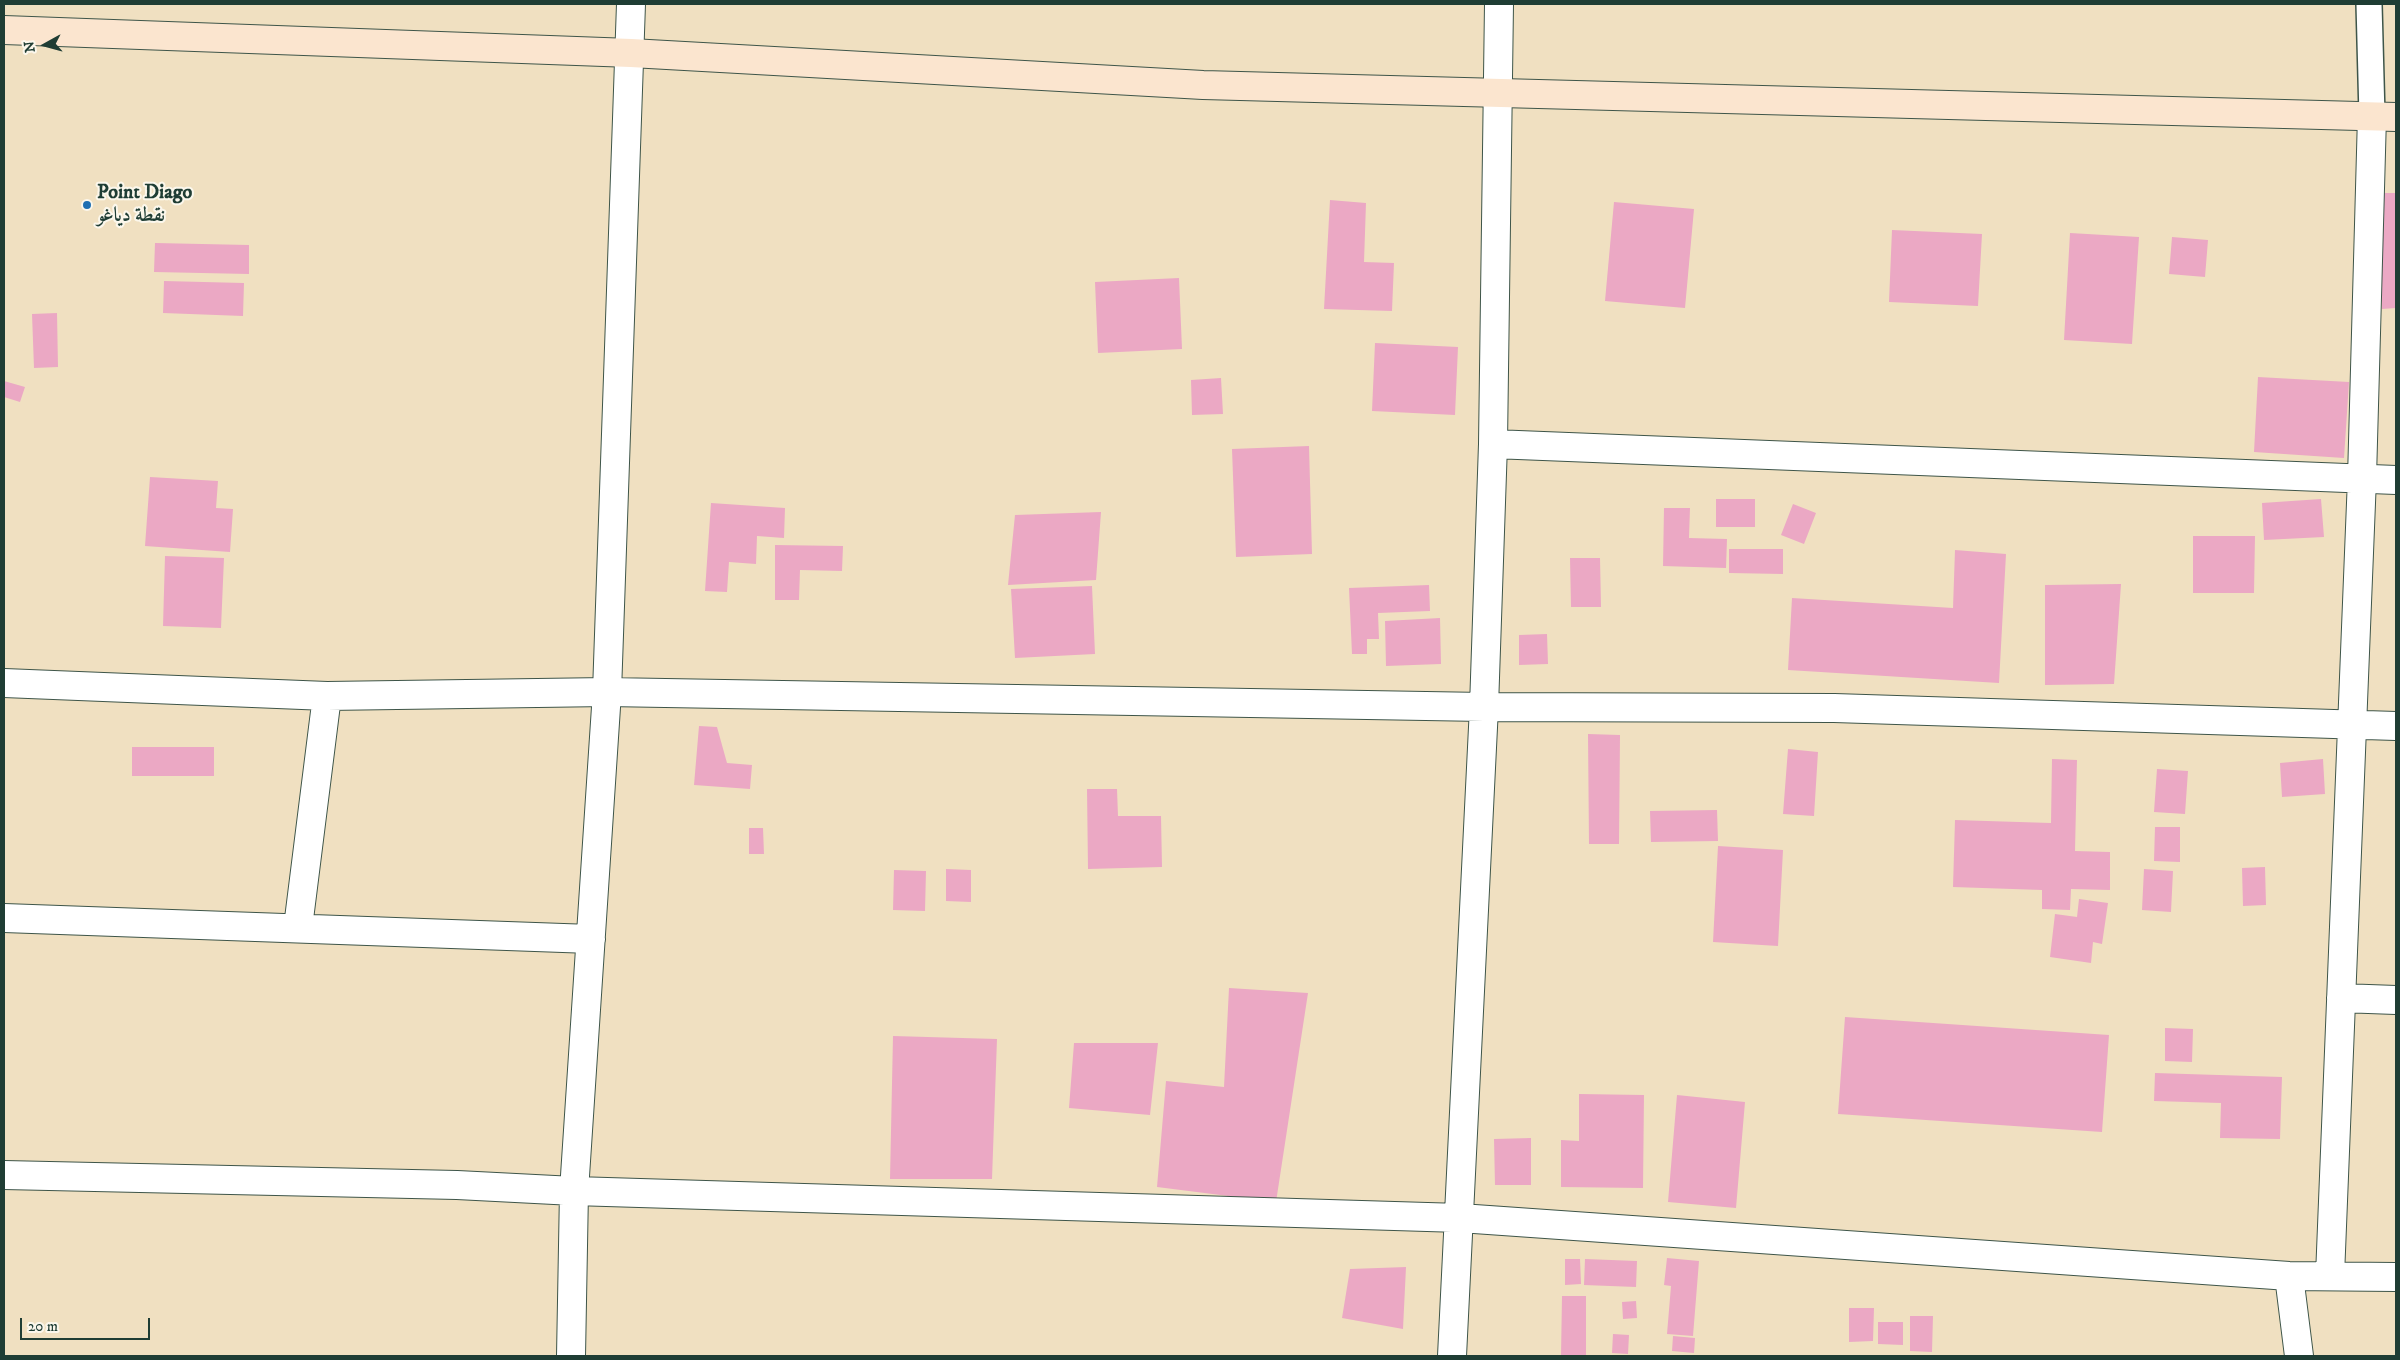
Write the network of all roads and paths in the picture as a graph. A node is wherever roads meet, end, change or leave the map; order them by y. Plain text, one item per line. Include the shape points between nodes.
1 (631, 4) edge
2 (1499, 4) edge
3 (2369, 4) edge
4 (4, 30) edge
5 (631, 53) junction
6 (1497, 92) junction
7 (2384, 116) edge
8 (1492, 444) junction
9 (2362, 478) junction
10 (2396, 480) edge
11 (4, 683) edge
12 (608, 692) junction
13 (327, 696) junction
14 (1484, 707) junction
15 (2352, 725) junction
16 (2396, 726) edge
17 (4, 918) edge
18 (298, 927) junction
19 (591, 939) junction
20 (2341, 998) junction
21 (2396, 1000) edge
22 (4, 1175) edge
23 (574, 1191) junction
24 (1460, 1218) junction
25 (2289, 1276) junction
26 (2330, 1276) junction
27 (2396, 1277) edge
28 (571, 1356) edge
29 (1452, 1356) edge
30 (2299, 1356) edge

1 - 5 street
2 - 6 street
3 - 7 lane
4 - 5 street
5 - 6 street via 1203,85
5 - 12 street
6 - 7 street
6 - 8 street
7 - 9 street
8 - 9 street
8 - 14 street
9 - 10 street
9 - 15 street
11 - 13 street
12 - 13 street
12 - 14 street
12 - 19 street
13 - 18 street
14 - 15 street via 1834,708
14 - 24 street
15 - 16 street
15 - 20 street
17 - 18 street
18 - 19 street
19 - 23 street
20 - 21 street
20 - 26 street
22 - 23 street via 457,1185
23 - 24 street
23 - 28 street
24 - 25 street
24 - 29 street
25 - 26 street
25 - 30 street
26 - 27 street

